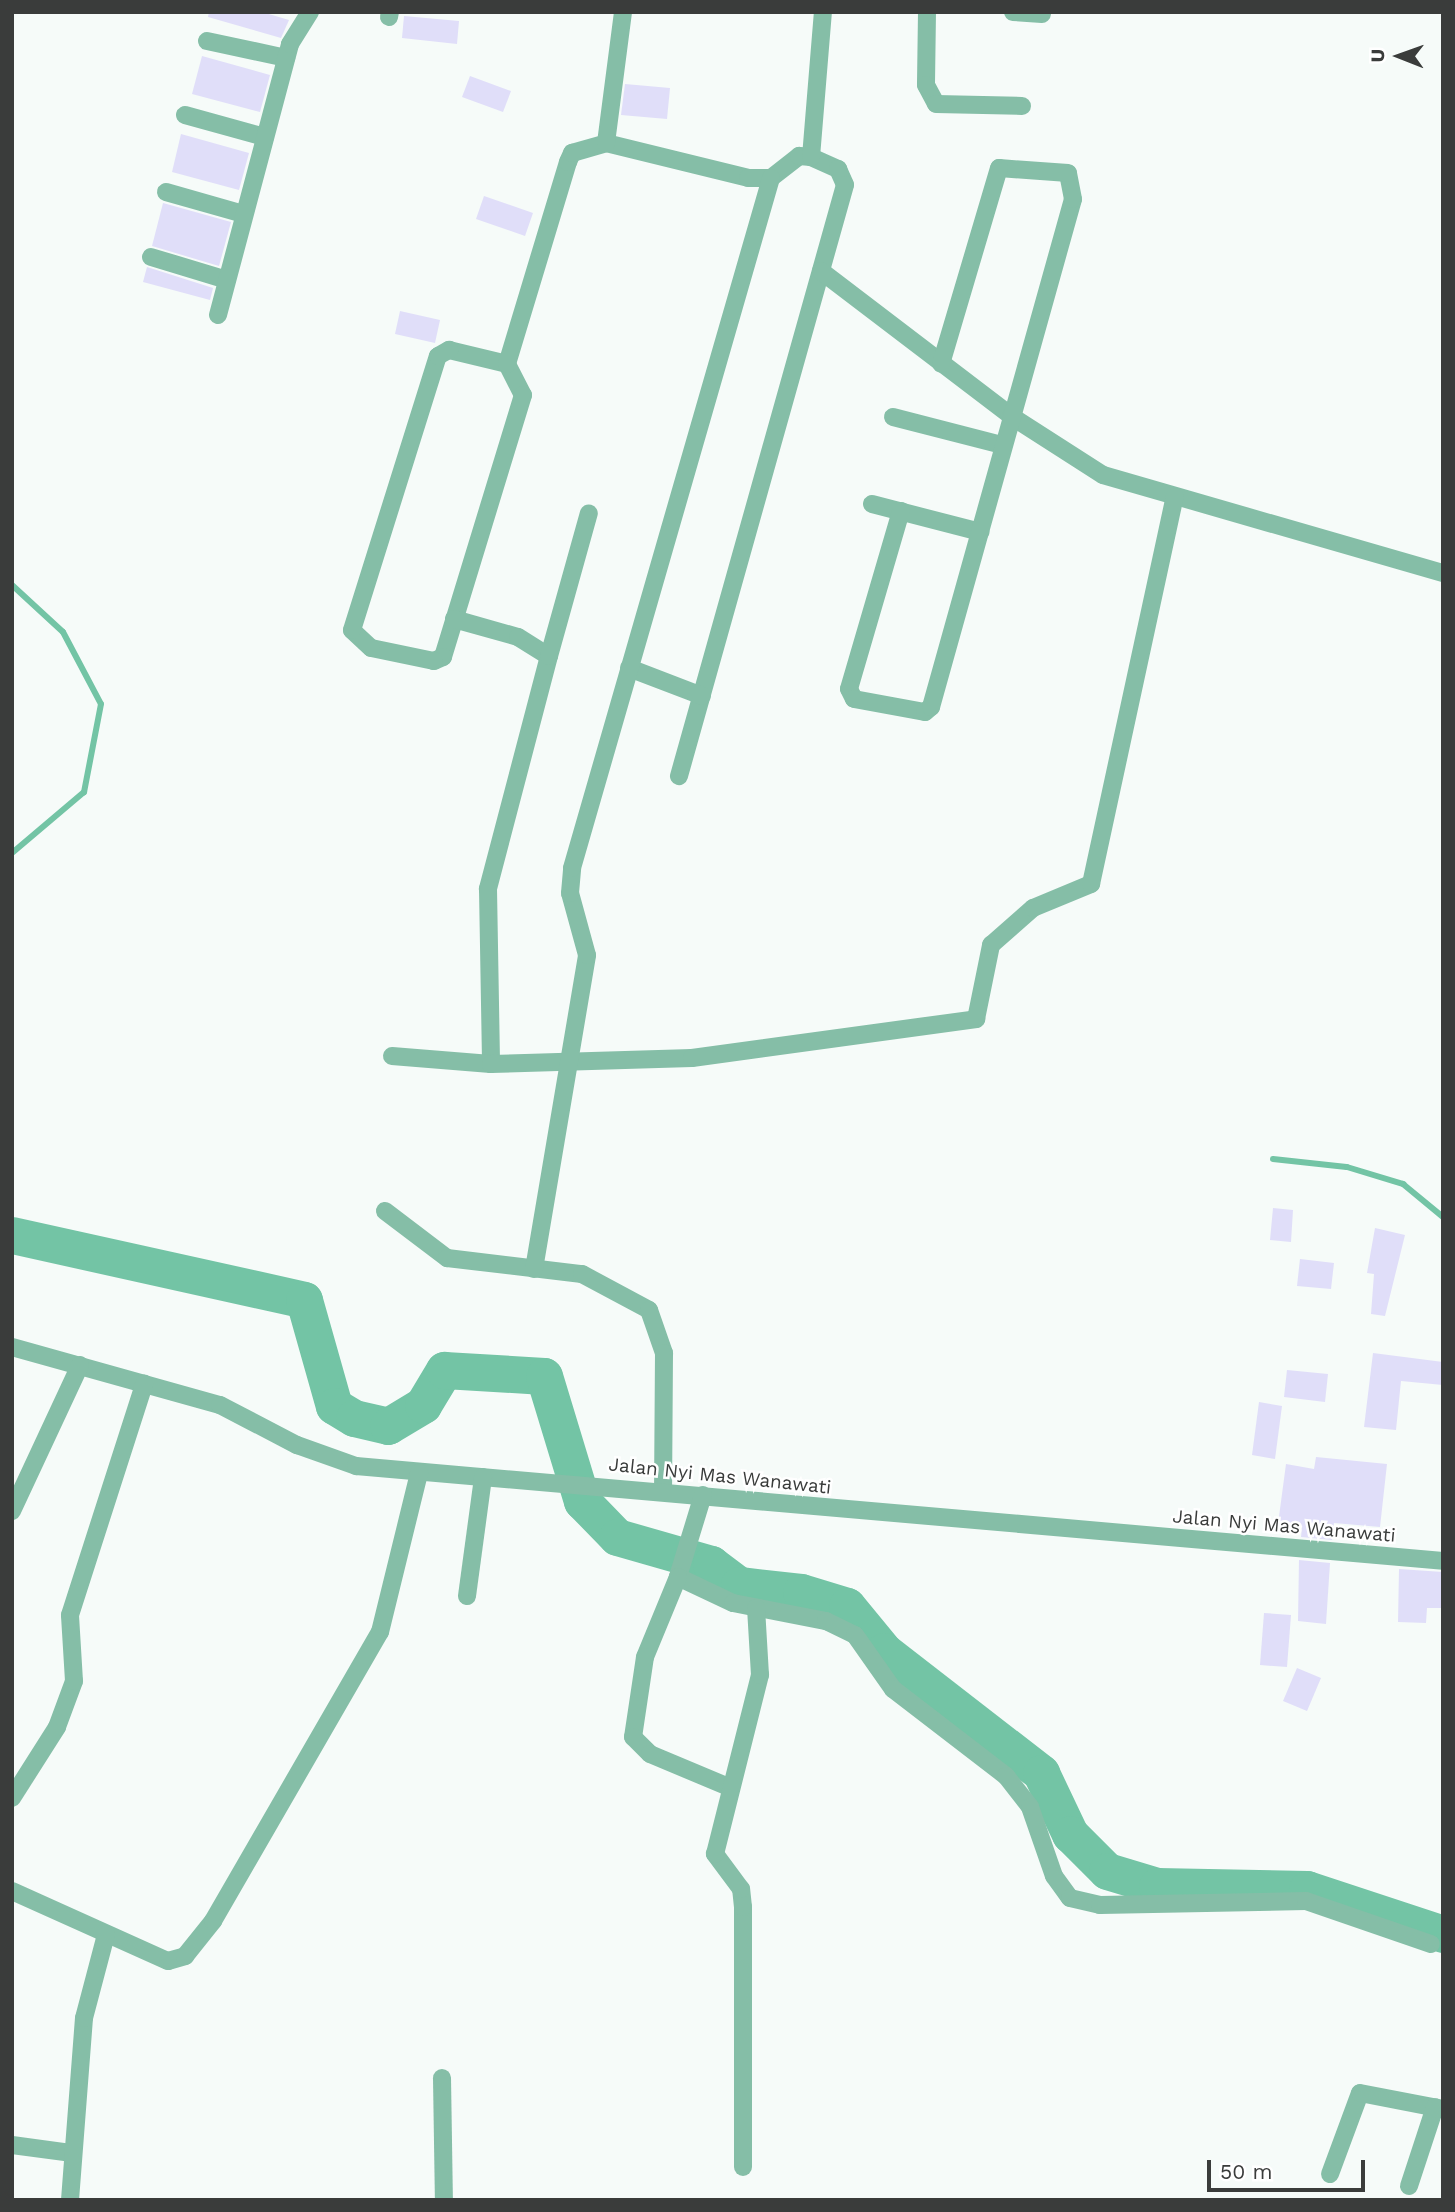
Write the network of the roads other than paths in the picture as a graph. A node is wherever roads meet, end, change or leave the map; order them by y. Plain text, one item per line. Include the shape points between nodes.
1 (310, 12) edge
2 (623, 12) edge
3 (823, 12) edge
4 (927, 12) edge
5 (1013, 12) edge
6 (1042, 14) edge
7 (207, 41) dead end
8 (286, 58) junction
9 (1022, 107) dead end
10 (185, 116) dead end
11 (265, 137) junction
12 (606, 143) junction
13 (811, 156) junction
14 (771, 178) junction
15 (166, 192) dead end
16 (244, 214) junction
17 (151, 257) dead end
18 (821, 271) junction
19 (227, 280) junction
20 (218, 315) dead end
21 (507, 364) junction
22 (941, 364) junction
23 (893, 416) dead end
24 (1011, 416) junction
25 (1002, 446) junction
26 (1175, 497) junction
27 (872, 504) dead end
28 (901, 511) junction
29 (589, 513) dead end
30 (980, 533) junction
31 (1443, 573) edge
32 (454, 619) junction
33 (549, 656) junction
34 (629, 668) junction
35 (702, 696) junction
36 (679, 776) dead end
37 (392, 1056) dead end
38 (572, 1058) junction
39 (491, 1064) junction
40 (385, 1211) dead end
41 (534, 1269) junction
42 (12, 1347) edge
43 (80, 1365) junction
44 (144, 1384) junction
45 (419, 1473) junction
46 (483, 1477) junction
47 (663, 1490) junction
48 (703, 1495) junction
49 (12, 1511) edge
50 (1443, 1562) edge
51 (679, 1573) junction
52 (467, 1596) dead end
53 (756, 1608) junction
54 (729, 1787) junction
55 (12, 1798) edge
56 (12, 1891) edge
57 (106, 1935) junction
58 (1431, 1944) dead end
59 (442, 2078) dead end
60 (1439, 2108) edge
61 (12, 2145) edge
62 (72, 2153) junction
63 (743, 2167) dead end
64 (1330, 2174) dead end
65 (1409, 2186) dead end
66 (70, 2200) edge
67 (444, 2200) edge

1 - 8 street via 296,26
2 - 12 street
3 - 13 street
4 - 9 street via 926,85 936,104
5 - 6 street
7 - 8 street
8 - 11 street
10 - 11 street
11 - 16 street
12 - 14 street via 748,178
12 - 21 street via 572,153
13 - 14 street via 799,156
13 - 18 street via 838,170 845,185
14 - 34 street
15 - 16 street
16 - 19 street
17 - 19 street
18 - 22 street
18 - 35 street
19 - 20 street
21 - 32 street via 521,383 520,413
21 - 32 street via 449,350 438,356 352,630 371,648 434,661 443,657
22 - 24 street
22 - 24 street via 999,168 1068,173 1073,199
23 - 25 street
24 - 25 street
24 - 26 street via 1103,475
25 - 30 street
26 - 31 street
26 - 38 street via 1091,884 1033,908 992,945 976,1019 728,1055
27 - 28 street
28 - 30 street
28 - 30 street via 849,689 854,699 930,709
29 - 33 street
32 - 33 street via 518,637
33 - 39 street via 488,889
34 - 35 street
34 - 38 street via 572,868 570,893 587,955
35 - 36 street
37 - 39 street
38 - 39 street
38 - 41 street
40 - 41 street via 447,1258
41 - 47 street via 582,1274 624,1293 658,1322 666,1391
42 - 43 street, Jalan Nyi Mas Wanawati
43 - 44 street, Jalan Nyi Mas Wanawati
43 - 49 street
44 - 45 street, Jalan Nyi Mas Wanawati via 220,1405 334,1460
44 - 55 street via 70,1615 74,1681 57,1727
45 - 46 street, Jalan Nyi Mas Wanawati
45 - 57 street via 380,1632 213,1922 177,1962
46 - 47 street, Jalan Nyi Mas Wanawati
46 - 52 street
47 - 48 street, Jalan Nyi Mas Wanawati
48 - 50 street, Jalan Nyi Mas Wanawati
48 - 51 street
51 - 53 street
51 - 54 street via 645,1657 633,1737 650,1754
53 - 54 street via 760,1675
53 - 58 street via 826,1621 855,1635 893,1689 1006,1776 1030,1807 1054,1876 1070,1898 1100,1905 1306,1901
54 - 63 street via 715,1854 741,1889 743,1907
56 - 57 street
57 - 62 street via 85,2018
59 - 67 street
60 - 64 street via 1360,2093
60 - 65 street
61 - 62 street
62 - 66 street

